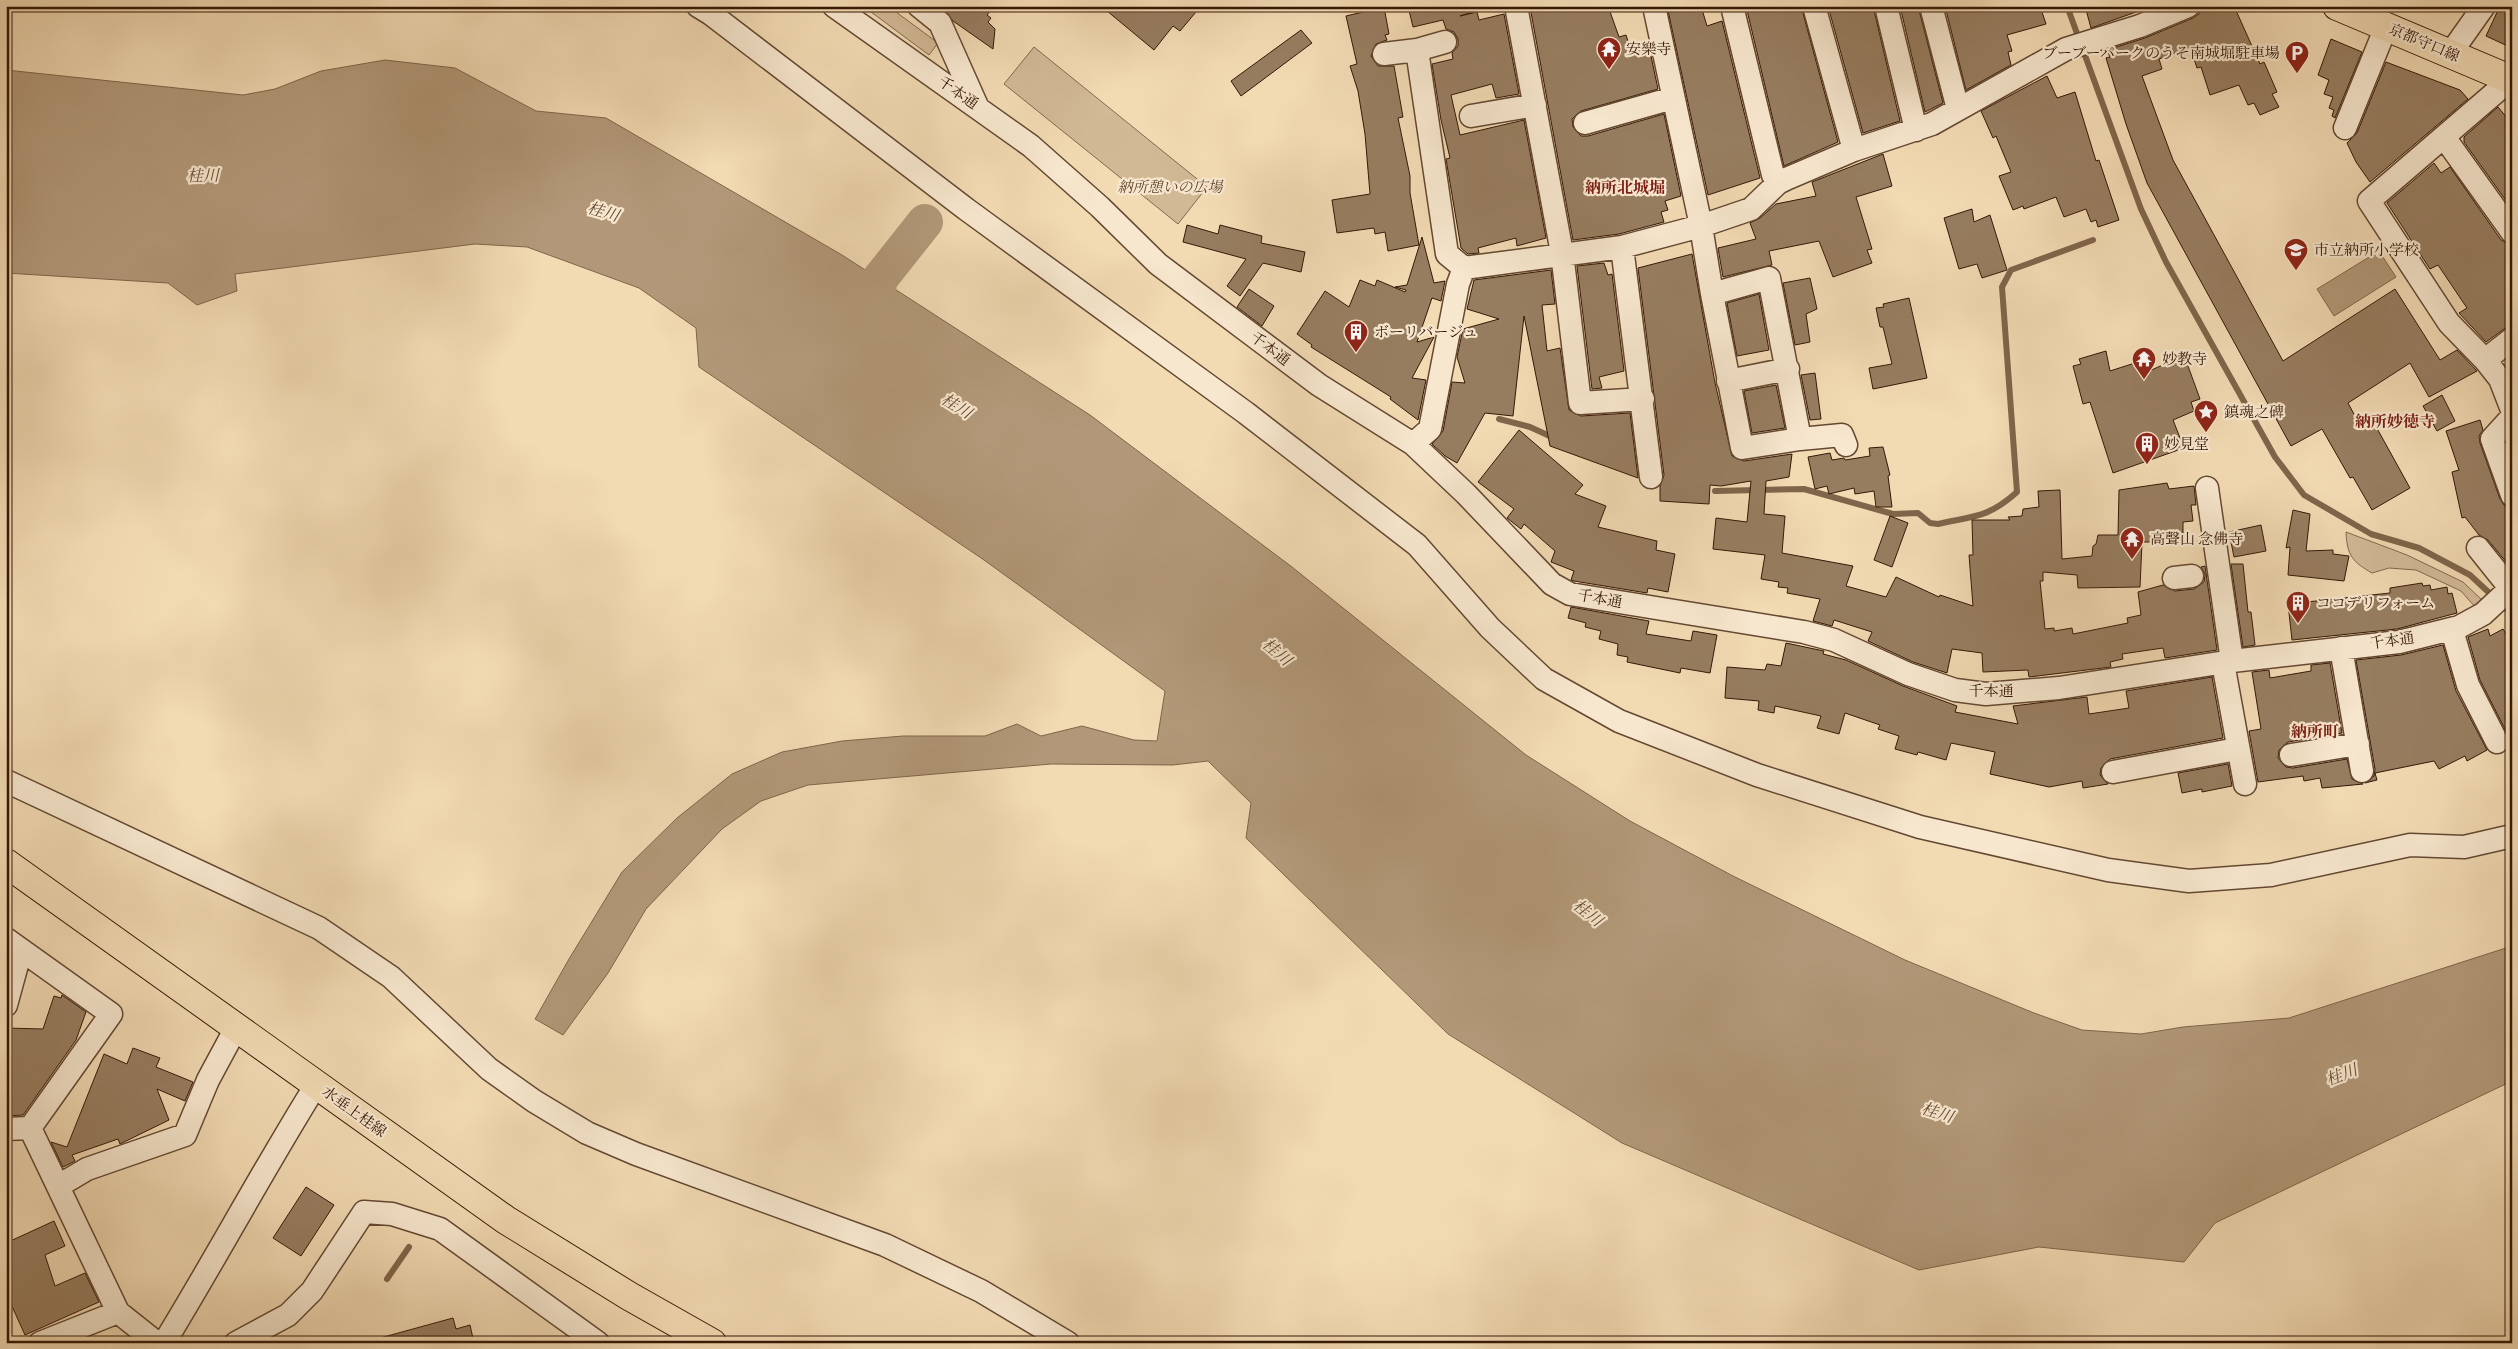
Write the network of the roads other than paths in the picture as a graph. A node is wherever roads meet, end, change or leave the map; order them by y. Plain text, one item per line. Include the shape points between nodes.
1 (698, 6) edge
2 (834, 6) edge
3 (919, 6) edge
4 (1516, 6) edge
5 (1654, 6) edge
6 (1732, 6) edge
7 (1814, 6) edge
8 (1886, 6) edge
9 (1931, 6) edge
10 (2188, 6) edge
11 (2337, 6) edge
12 (2484, 6) edge
13 (946, 15) edge
14 (2386, 27) junction
15 (1445, 42) dead end
16 (1418, 50) junction
17 (1384, 54) dead end
18 (2450, 54) junction
19 (2511, 80) edge
20 (1673, 98) junction
21 (978, 106) junction
22 (1535, 106) junction
23 (1958, 109) junction
24 (1471, 116) dead end
25 (1585, 123) dead end
26 (2345, 128) dead end
27 (1916, 130) junction
28 (2444, 136) junction
29 (1854, 150) junction
30 (1778, 183) junction
31 (2510, 225) edge
32 (1702, 226) junction
33 (1622, 247) junction
34 (1562, 253) junction
35 (1464, 268) junction
36 (1712, 294) junction
37 (2512, 339) edge
38 (2485, 360) junction
39 (1788, 369) junction
40 (1728, 380) junction
41 (1643, 399) junction
42 (2512, 410) edge
43 (2512, 417) edge
44 (1800, 440) junction
45 (1413, 444) junction
46 (1846, 445) dead end
47 (1651, 477) dead end
48 (2206, 488) dead end
49 (2512, 496) edge
50 (2478, 548) dead end
51 (2510, 588) edge
52 (2452, 630) junction
53 (2342, 648) junction
54 (2228, 662) junction
55 (2497, 742) dead end
56 (2358, 744) junction
57 (2237, 748) junction
58 (2291, 755) dead end
59 (2362, 771) dead end
60 (2113, 772) dead end
61 (6, 781) edge
62 (2245, 784) dead end
63 (2512, 836) edge
64 (6, 863) edge
65 (14, 944) edge
66 (6, 1005) edge
67 (236, 1028) junction
68 (316, 1085) junction
69 (30, 1128) junction
70 (6, 1129) edge
71 (60, 1186) junction
72 (118, 1312) junction
73 (40, 1343) edge
74 (157, 1343) edge
75 (164, 1343) edge
76 (236, 1343) edge
77 (598, 1343) edge
78 (712, 1343) edge
79 (1068, 1343) edge

1 - 63 street via 1417,544 1490,628 1544,679 1618,721 1757,775 1920,827 2108,870 2189,881 2270,875 2410,846 2464,847
2 - 21 street, 千本通
3 - 13 street
4 - 22 street
5 - 20 street
6 - 30 street
7 - 29 street
8 - 27 street
9 - 23 street
10 - 23 street via 2140,26 2066,49
11 - 14 main road, 京都守口線
12 - 18 street
13 - 21 street
14 - 18 main road, 京都守口線
14 - 26 street
15 - 16 street
16 - 17 street
16 - 35 street via 1447,254
18 - 19 main road, 京都守口線
19 - 28 street
20 - 25 street
20 - 32 street
21 - 45 street, 千本通 via 1031,146 1158,264 1319,385
22 - 24 street
22 - 34 street
23 - 27 street
27 - 29 street
28 - 31 street
28 - 38 street via 2369,201 2449,323
29 - 30 street
30 - 32 street via 1751,209
32 - 33 street
32 - 36 street
33 - 34 street
33 - 41 street
34 - 35 street
34 - 41 street via 1580,403
35 - 45 street via 1458,284 1430,429
36 - 39 street via 1769,278
36 - 40 street
37 - 38 street
38 - 42 street via 2500,379
39 - 40 street
39 - 44 street
40 - 44 street via 1742,448
41 - 47 street
43 - 49 street via 2492,439
44 - 46 street via 1842,434
45 - 54 street, 千本通 via 1552,584 1570,594 1804,632 1834,640 1908,674 1955,690 1986,694 2059,688
48 - 54 street via 2198,575
50 - 51 street
51 - 52 street, 千本通 via 2483,614
52 - 53 street, 千本通 via 2399,642
52 - 55 street via 2468,685
53 - 54 street, 千本通
53 - 56 street
54 - 57 street
56 - 58 street
56 - 59 street
57 - 60 street
57 - 62 street
61 - 79 street via 319,928 391,977 489,1069 587,1133 884,1245 981,1291
64 - 67 main road, 水垂上桂線
65 - 66 street
65 - 69 street via 111,1014
67 - 68 main road, 水垂上桂線
67 - 71 street via 208,1080 185,1135 86,1169
68 - 75 street
68 - 78 main road, 水垂上桂線 via 506,1220
69 - 70 street
69 - 71 street
71 - 72 street
72 - 73 street
72 - 74 street
76 - 77 street via 288,1315 312,1291 364,1212 392,1214 440,1229

